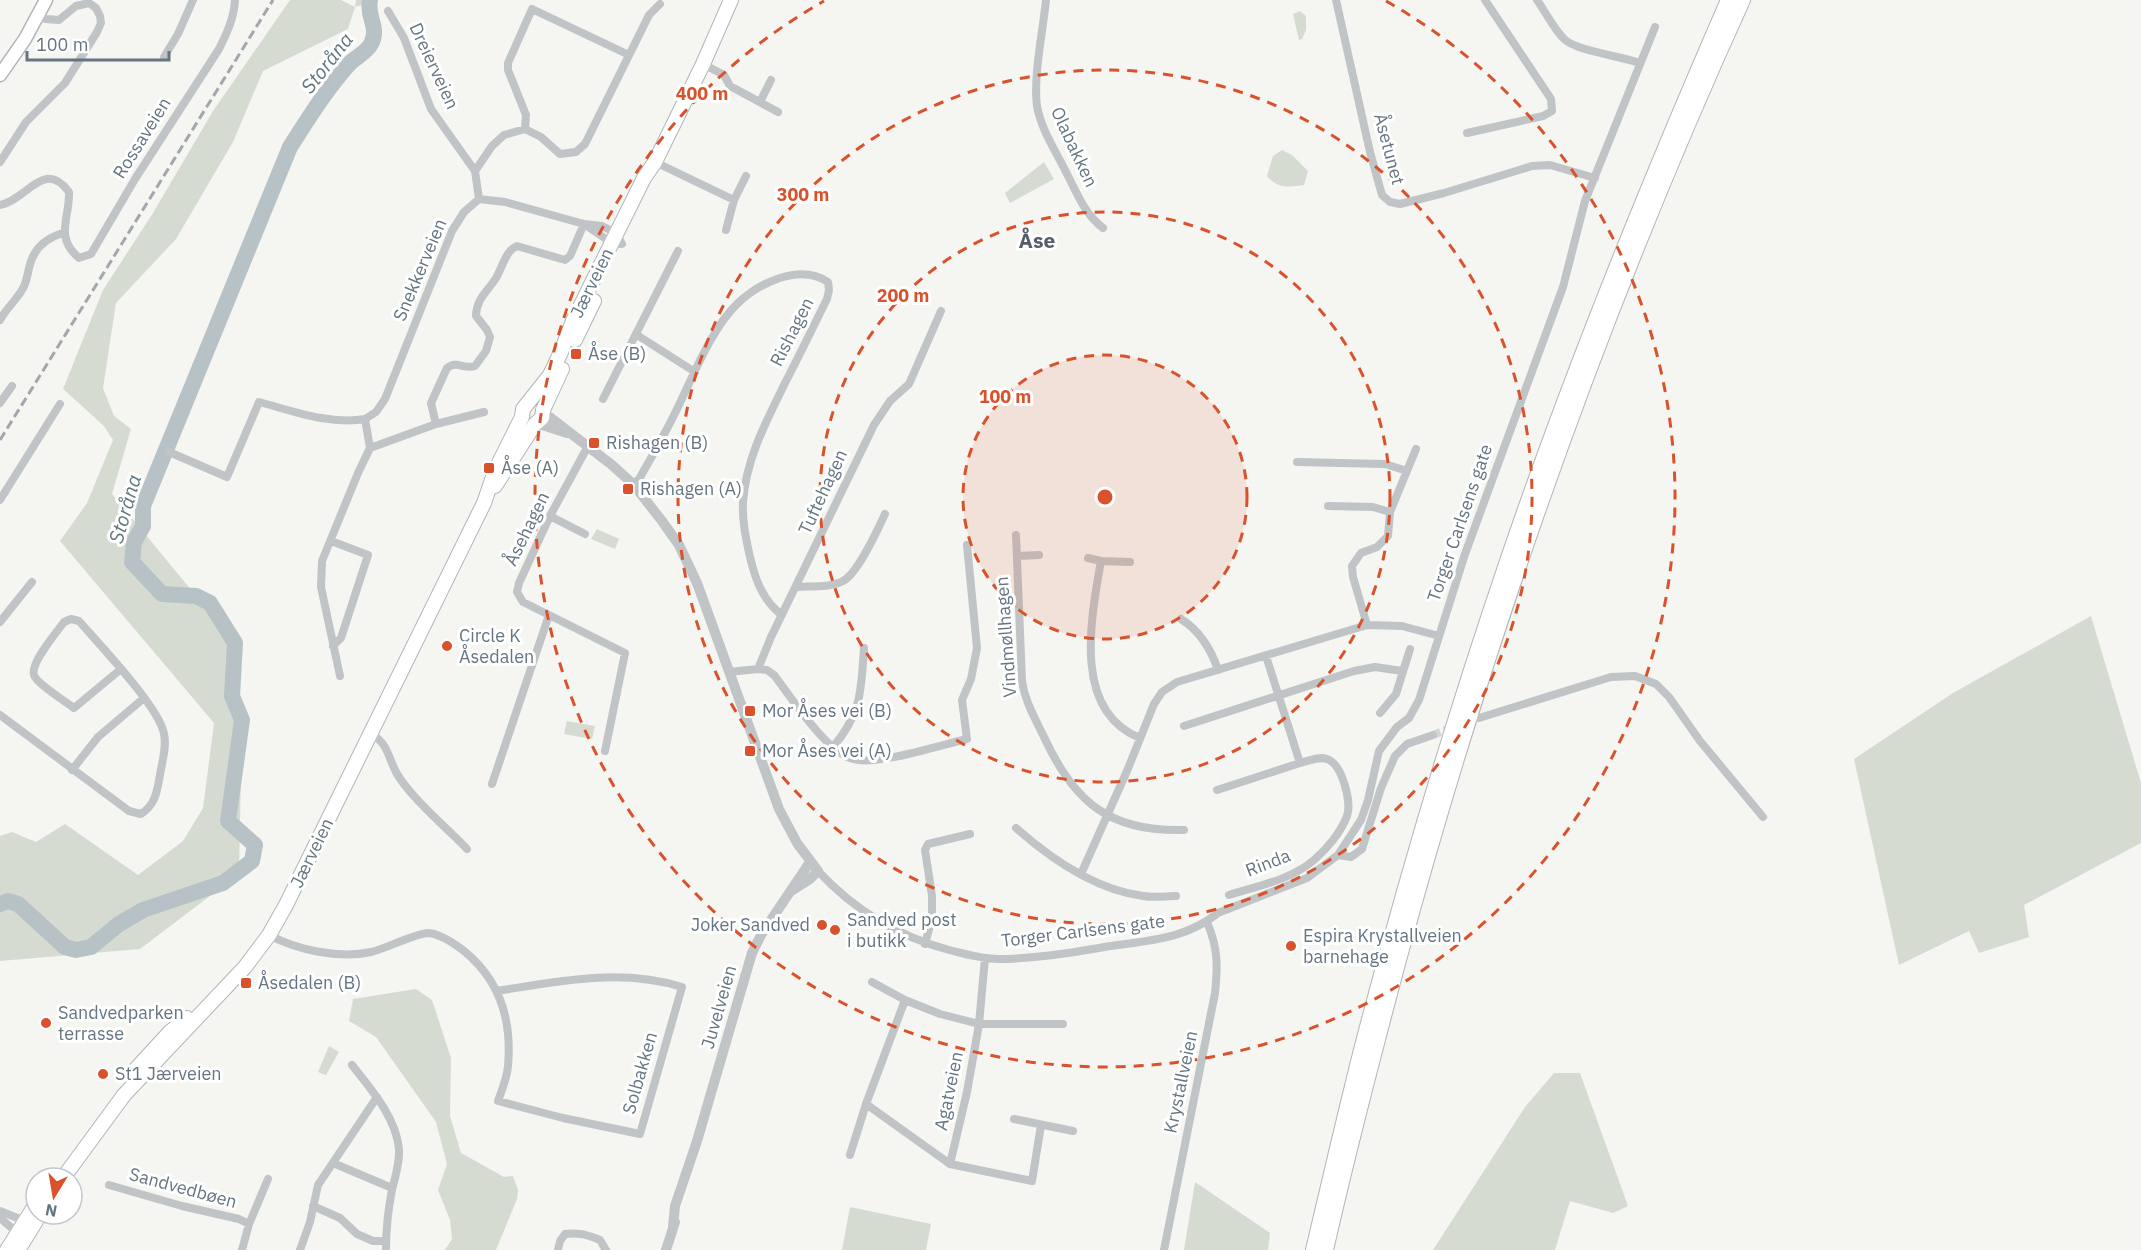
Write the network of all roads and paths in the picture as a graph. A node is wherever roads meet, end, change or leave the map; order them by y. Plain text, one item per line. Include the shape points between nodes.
1 (46, 0) edge
2 (193, 0) edge
3 (236, 0) edge
4 (730, 0) edge
5 (737, 0) edge
6 (1046, 0) edge
7 (1336, 0) edge
8 (1485, 0) edge
9 (1537, 0) edge
10 (1728, 0) edge
11 (1743, 0) edge
12 (90, 2) edge
13 (660, 4) dead end
14 (388, 11) dead end
15 (38, 15) junction
16 (1655, 27) dead end
17 (714, 41) junction
18 (629, 55) junction
19 (164, 57) dead end
20 (1640, 63) junction
21 (703, 64) junction
22 (0, 75) edge
23 (771, 80) dead end
24 (760, 102) junction
25 (778, 112) dead end
26 (525, 129) junction
27 (1467, 133) dead end
28 (0, 162) edge
29 (655, 162) junction
30 (475, 171) junction
31 (746, 176) dead end
32 (1595, 178) junction
33 (479, 199) junction
34 (734, 200) junction
35 (0, 206) edge
36 (584, 224) junction
37 (1103, 228) dead end
38 (726, 230) dead end
39 (63, 232) junction
40 (617, 240) junction
41 (678, 251) dead end
42 (941, 311) dead end
43 (0, 320) edge
44 (637, 335) junction
45 (695, 372) junction
46 (12, 386) dead end
47 (603, 399) dead end
48 (0, 403) edge
49 (60, 404) dead end
50 (484, 411) dead end
51 (536, 417) junction
52 (365, 419) junction
53 (435, 424) junction
54 (588, 446) junction
55 (370, 447) junction
56 (1416, 449) dead end
57 (169, 452) dead end
58 (1297, 462) dead end
59 (1407, 471) junction
60 (633, 484) junction
61 (0, 500) edge
62 (1328, 506) dead end
63 (1390, 512) junction
64 (885, 514) dead end
65 (550, 516) junction
66 (585, 534) dead end
67 (1016, 535) dead end
68 (331, 541) junction
69 (967, 545) dead end
70 (1039, 555) dead end
71 (1017, 556) junction
72 (1088, 558) dead end
73 (1101, 561) junction
74 (1130, 562) dead end
75 (32, 582) dead end
76 (796, 587) junction
77 (549, 615) junction
78 (782, 615) junction
79 (1, 617) edge
80 (1181, 619) dead end
81 (1367, 625) junction
82 (1439, 636) junction
83 (333, 646) junction
84 (864, 648) dead end
85 (1410, 649) dead end
86 (1266, 656) junction
87 (121, 669) junction
88 (758, 669) junction
89 (1218, 670) junction
90 (1402, 671) junction
91 (729, 672) junction
92 (340, 676) dead end
93 (1279, 697) junction
94 (144, 698) junction
95 (1380, 713) dead end
96 (0, 715) edge
97 (1479, 718) dead end
98 (1184, 726) dead end
99 (371, 734) junction
100 (1433, 735) tunnel mouth
101 (1140, 738) junction
102 (833, 747) junction
103 (604, 751) dead end
104 (1300, 763) junction
105 (72, 770) junction
106 (492, 784) dead end
107 (1217, 790) dead end
108 (1108, 814) junction
109 (1763, 818) dead end
110 (1016, 828) dead end
111 (1184, 830) dead end
112 (970, 834) dead end
113 (467, 849) dead end
114 (1338, 855) junction
115 (810, 862) junction
116 (818, 871) junction
117 (1081, 874) junction
118 (791, 891) junction
119 (1229, 895) dead end
120 (1176, 896) dead end
121 (1207, 922) junction
122 (269, 935) junction
123 (925, 944) junction
124 (985, 958) junction
125 (245, 967) junction
126 (872, 982) dead end
127 (497, 991) junction
128 (905, 1000) junction
129 (979, 1024) junction
130 (1063, 1024) dead end
131 (351, 1065) dead end
132 (377, 1097) junction
133 (866, 1104) junction
134 (1014, 1119) dead end
135 (1041, 1125) junction
136 (1073, 1131) dead end
137 (850, 1155) dead end
138 (333, 1163) junction
139 (950, 1164) junction
140 (62, 1166) edge
141 (72, 1166) edge
142 (268, 1179) dead end
143 (109, 1185) dead end
144 (392, 1188) junction
145 (313, 1206) junction
146 (0, 1211) edge
147 (0, 1218) edge
148 (249, 1224) junction
149 (25, 1226) edge
150 (27, 1226) edge
151 (23, 1230) junction
152 (386, 1246) edge
153 (7, 1250) edge
154 (18, 1250) edge
155 (242, 1250) edge
156 (300, 1250) edge
157 (558, 1250) edge
158 (606, 1250) edge
159 (666, 1250) edge
160 (1164, 1250) edge
161 (1313, 1250) edge
162 (1326, 1250) edge

1 - 15 main road
2 - 19 street
3 - 39 street, Rossaveien via 219,49 91,254 80,258 74,254
4 - 17 main road, Jærveien
5 - 17 main road, Jærveien
6 - 37 street, Olabakken via 1037,108 1079,198 1090,217
7 - 32 street, Åsetunet via 1370,152 1382,195 1390,202 1401,204 1532,166 1550,165
8 - 27 street via 1551,99 1552,111
9 - 20 street via 1566,41
10 - 161 main road via 1655,167 1506,565 1416,851 1361,1050
11 - 162 main road via 1617,295 1516,571 1428,853 1374,1051
12 - 15 street via 76,6 59,20
12 - 28 street via 100,16 97,32 65,83 26,122
13 - 18 street via 649,15
14 - 30 street, Dreierveien via 404,38 431,109
15 - 22 main road
16 - 20 street, Torger Carlsens gate
17 - 21 main road, Jærveien
18 - 26 street via 585,144 576,152 560,154
18 - 26 street via 532,9 508,63 526,116
20 - 32 street, Torger Carlsens gate
21 - 24 street via 724,75 730,86
21 - 29 main road, Jærveien
23 - 24 street
24 - 25 street
26 - 30 street via 504,135
29 - 34 street
29 - 40 main road, Jærveien via 650,180
30 - 33 street, Dreierveien
31 - 34 street
32 - 82 street, Torger Carlsens gate via 1577,226 1563,287
33 - 36 street via 505,202
33 - 52 street, Snekkerveien via 464,212 452,231 385,399
34 - 38 street
35 - 39 street via 48,178 56,179 69,192
36 - 40 street via 602,226
36 - 53 street via 565,260 520,247 510,250 477,308 476,316 489,334 489,344 473,367 457,363 447,368 431,403
39 - 43 street via 40,245 22,291
40 - 51 main road, Jærveien
40 - 51 main road, Jærveien via 549,375 523,409
41 - 44 street
42 - 76 street, Tuftehagen via 909,384 890,401 874,425
44 - 45 street
44 - 47 street
45 - 60 street, Rishagen via 663,437
45 - 78 street, Rishagen via 721,324 737,304 759,287 785,276 808,275 828,282 827,299 761,430 746,479 744,530 752,565 765,600
46 - 48 street
49 - 61 street
50 - 53 street
51 - 54 street, Torger Carlsens gate
51 - 99 main road, Jærveien via 495,471 484,502
52 - 55 street
52 - 57 street via 347,422 315,417 259,402 227,477
53 - 55 street
54 - 60 street, Torger Carlsens gate
54 - 65 street, Åsehagen
55 - 68 street
56 - 59 street
58 - 59 street via 1385,464
59 - 63 street
60 - 91 street, Torger Carlsens gate via 679,545
62 - 63 street via 1373,507
63 - 81 street via 1385,540 1361,553 1353,566
64 - 76 street via 852,574 843,581
65 - 66 street
65 - 77 street, Åsehagen via 517,592 523,602
67 - 71 street, Vindmøllhagen
68 - 83 street via 322,561 321,587
68 - 83 street via 368,555 341,638
69 - 102 street via 977,648 962,700 967,739 865,761 851,759
70 - 71 street
71 - 108 street, Vindmøllhagen via 1025,698 1052,755 1074,789
72 - 73 street
73 - 74 street
73 - 101 street via 1091,634 1097,696 1117,726
75 - 79 street
76 - 78 street, Tuftehagen
77 - 103 street, Åsehagen via 625,653
77 - 106 street
78 - 88 street, Tuftehagen
80 - 89 street via 1199,634
81 - 82 street via 1402,626
81 - 86 street
82 - 114 street, Torger Carlsens gate via 1419,700 1409,718 1379,750 1361,820
83 - 92 street
84 - 102 street via 856,710 846,732
85 - 90 street
86 - 89 street
86 - 93 street
87 - 87 street via 79,621 71,619 64,622 37,660 34,676 74,708
87 - 94 street
88 - 91 street
88 - 102 street via 774,675
89 - 101 street via 1177,682 1162,692
90 - 93 street via 1365,669
90 - 95 street via 1396,694
91 - 115 street, Torger Carlsens gate via 779,809
93 - 98 street
93 - 104 street
94 - 105 street via 98,737
94 - 105 street via 159,720 165,738 157,794 149,809 141,814 129,811
96 - 105 street
97 - 109 street via 1611,677 1635,676 1656,684 1669,697
99 - 113 street via 384,744 406,787
99 - 122 main road, Jærveien
100 - 114 street via 1407,744 1395,756 1362,849 1351,857
101 - 108 street
104 - 107 street, Rinda
104 - 119 street, Rinda via 1320,758 1336,765 1349,800 1339,833 1314,861 1296,872
108 - 111 street, Vindmøllhagen via 1139,827
108 - 117 street
110 - 117 street via 1039,849
112 - 123 street via 928,844 925,850 932,896 932,918
114 - 121 street, Torger Carlsens gate via 1307,878 1218,913
115 - 116 street, Torger Carlsens gate
115 - 118 street, Juvelveien
116 - 118 street, Juvelveien
116 - 123 street, Torger Carlsens gate via 864,912
117 - 120 street via 1144,896
118 - 159 street, Juvelveien via 752,953 675,1206
121 - 124 street, Torger Carlsens gate via 1177,936 1037,957
121 - 160 street, Krystallveien via 1218,964 1215,993
122 - 125 main road, Jærveien
122 - 127 street, Solbakken via 283,942 346,954 371,952 428,933 450,940 475,960
123 - 124 street, Torger Carlsens gate
124 - 129 street, Agatveien
125 - 140 main road, Jærveien via 170,1032
125 - 141 main road, Jærveien via 124,1095
126 - 128 street
127 - 127 street, Solbakken via 605,976 682,987 640,1134 498,1101 508,1067 508,1024
128 - 129 street
128 - 133 street
129 - 130 street
129 - 139 street, Agatveien
131 - 132 street
132 - 138 street
132 - 144 street via 399,1148
133 - 137 street
133 - 139 street, Agatveien
134 - 135 street
135 - 136 street
135 - 139 street, Agatveien via 1032,1181
138 - 144 street
138 - 145 street via 318,1185
142 - 148 street, Sandvedbøen
143 - 148 street, Sandvedbøen
144 - 152 street
145 - 152 street via 340,1218 357,1234
145 - 156 street
146 - 151 street
147 - 151 street
148 - 155 street, Sandvedbøen
149 - 151 main road
150 - 151 main road
151 - 153 main road
151 - 154 main road
157 - 158 street via 564,1234 573,1233 600,1240

